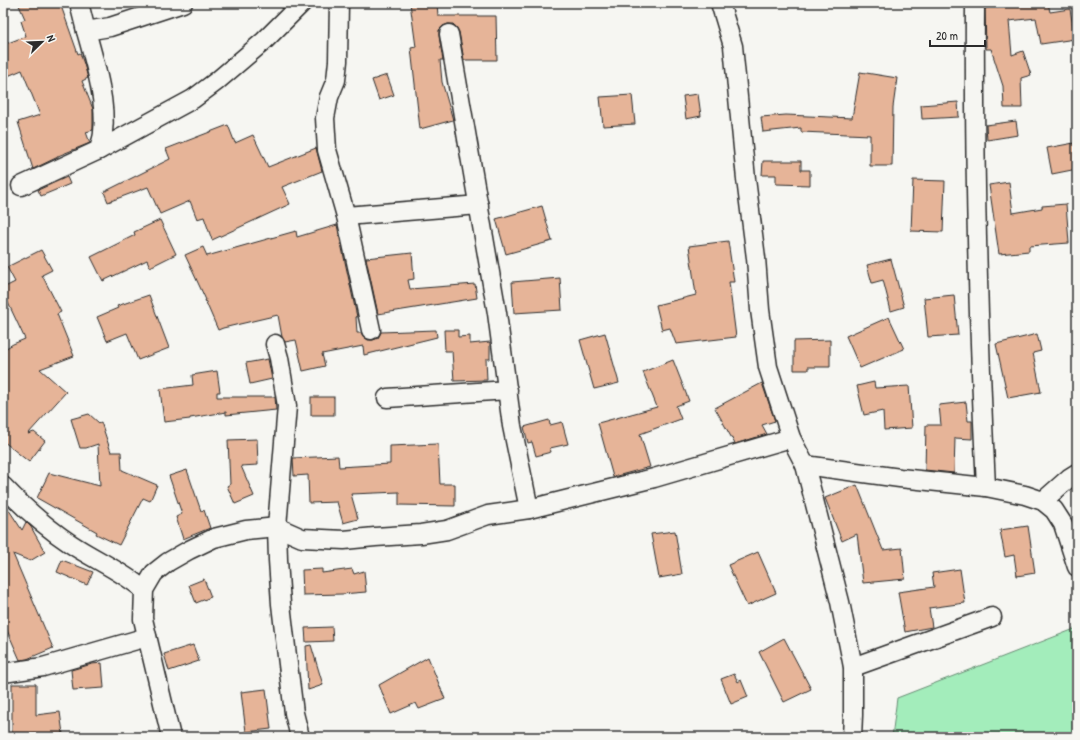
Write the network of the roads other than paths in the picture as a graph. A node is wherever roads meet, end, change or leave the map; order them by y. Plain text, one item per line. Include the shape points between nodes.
1 (79, 3) edge
2 (183, 3) edge
3 (302, 3) edge
4 (339, 3) edge
5 (720, 3) edge
6 (975, 3) edge
7 (86, 31) junction
8 (449, 34) dead end
9 (99, 150) junction
10 (20, 186) dead end
11 (479, 205) junction
12 (346, 216) junction
13 (371, 330) dead end
14 (275, 344) dead end
15 (508, 390) junction
16 (387, 398) dead end
17 (791, 438) junction
18 (805, 465) junction
19 (1077, 473) edge
20 (3, 486) edge
21 (986, 487) junction
22 (1044, 501) junction
23 (529, 509) junction
24 (277, 527) junction
25 (1077, 567) edge
26 (144, 590) junction
27 (992, 617) dead end
28 (147, 637) junction
29 (853, 667) junction
30 (3, 673) edge
31 (171, 737) edge
32 (300, 737) edge
33 (852, 737) edge

1 - 7 street
2 - 7 street via 110,27
3 - 9 street via 258,46 193,99
4 - 12 street via 336,80 328,97 325,118 327,150
5 - 17 street via 733,46 768,366
6 - 21 street via 974,120 979,354
7 - 9 street via 104,115
8 - 11 street
9 - 10 street
11 - 12 street
11 - 15 street
12 - 13 street
14 - 24 street via 288,406
15 - 16 street
15 - 23 street via 518,461
17 - 18 street
17 - 23 street via 654,478
18 - 21 street
18 - 29 street via 840,602
19 - 22 street
20 - 26 street via 24,508 71,544 131,579
21 - 22 street
22 - 25 street via 1063,524
23 - 24 street via 488,516 447,530 344,540 302,538
24 - 26 street via 214,538 168,562 154,574
24 - 32 street via 282,619 294,712
26 - 28 street via 143,620
27 - 29 street
28 - 30 street via 43,667
28 - 31 street
29 - 33 street

